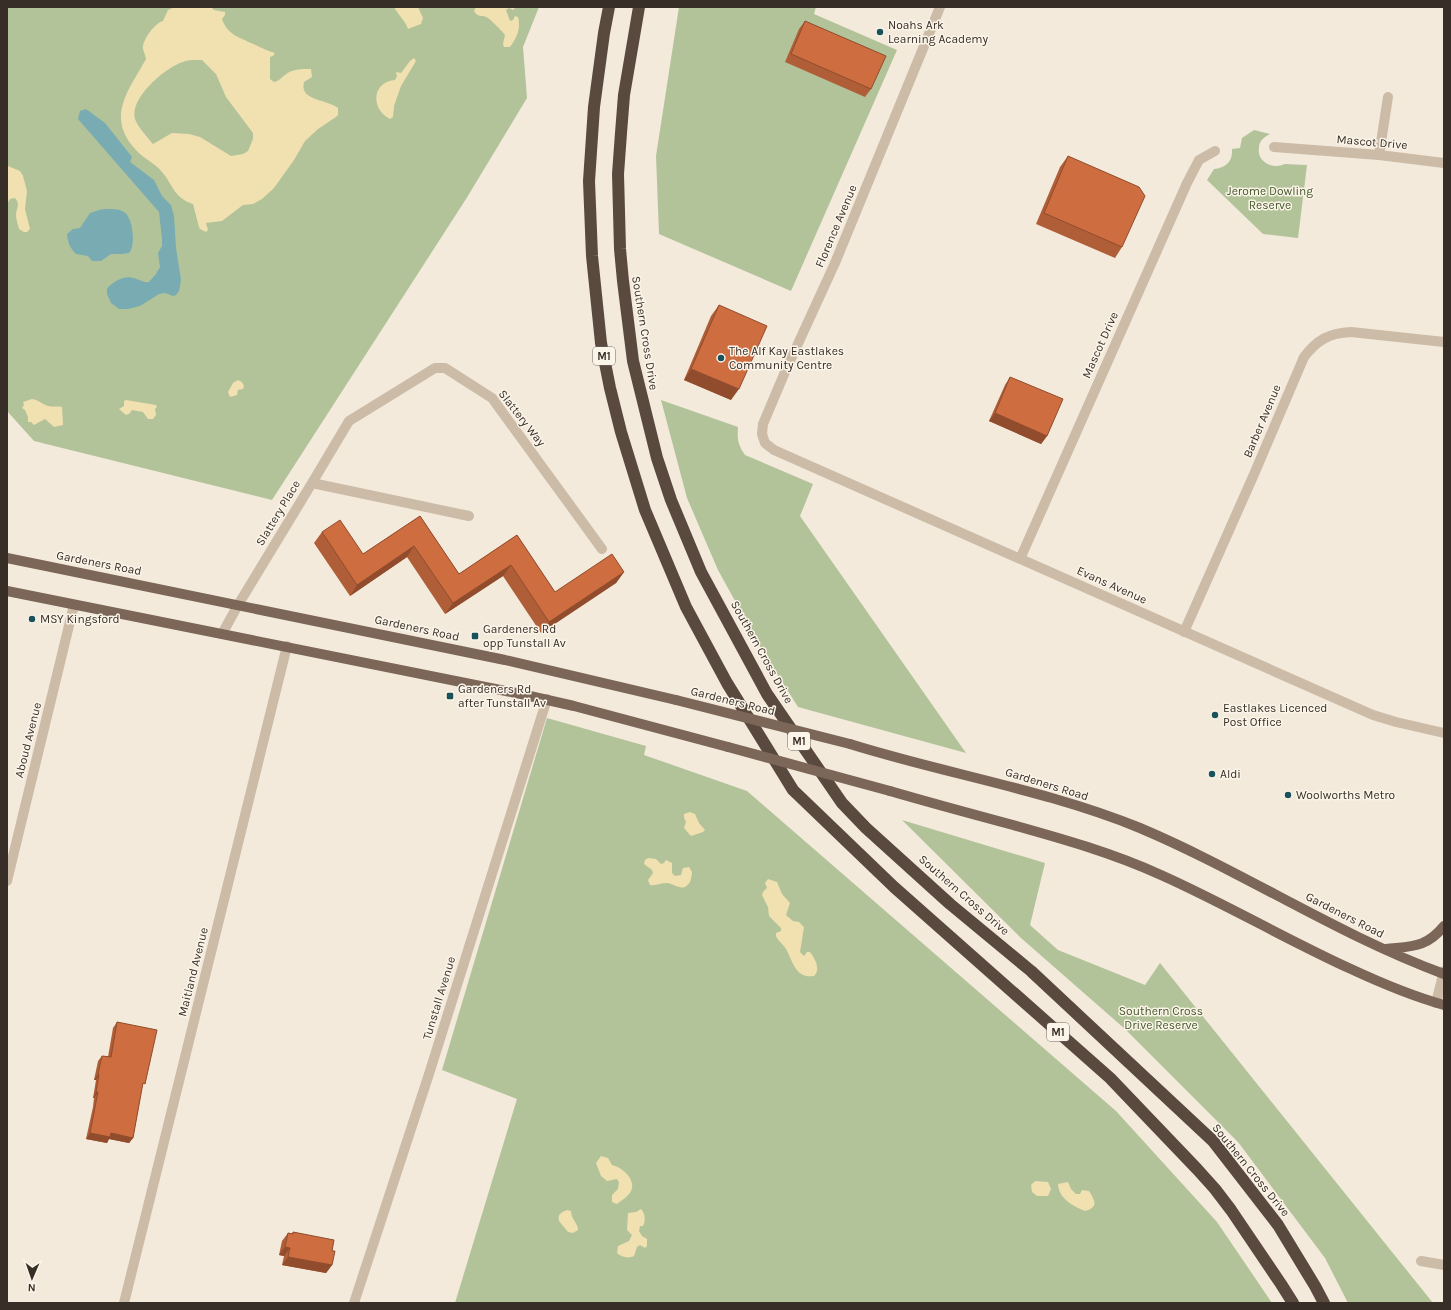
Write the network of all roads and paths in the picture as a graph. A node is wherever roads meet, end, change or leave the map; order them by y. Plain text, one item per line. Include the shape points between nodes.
1 (609, 7) edge
2 (639, 7) edge
3 (940, 7) edge
4 (1388, 97) dead end
5 (1274, 147) dead end
6 (1215, 151) dead end
7 (1379, 155) junction
8 (1444, 163) edge
9 (1444, 342) edge
10 (774, 450) joint
11 (312, 483) junction
12 (469, 516) dead end
13 (602, 549) dead end
14 (7, 558) edge
15 (1020, 559) junction
16 (7, 591) edge
17 (74, 605) junction
18 (238, 605) junction
19 (1184, 632) junction
20 (222, 634) junction
21 (287, 646) junction
22 (547, 699) junction
23 (1444, 732) edge
24 (7, 881) edge
25 (1444, 926) edge
26 (1384, 949) junction
27 (1444, 972) edge
28 (1440, 1004) edge
29 (1421, 1260) dead end
30 (1444, 1265) edge
31 (124, 1303) edge
32 (354, 1303) edge
33 (1293, 1303) edge
34 (1324, 1303) edge

1 - 33 highway, M1 via 594,107 589,181 592,256 601,343 621,432 645,510 686,607 727,683 793,790 894,888 1110,1078 1214,1189 1231,1210
2 - 34 highway, Southern Cross Drive / M1 via 624,95 620,140 618,181 623,281 633,362 657,458 671,500 702,572 767,694 842,804 950,904 1031,971 1213,1141 1278,1225
3 - 10 street, Florence Avenue via 835,263 763,424 762,434 765,443
4 - 7 street
5 - 7 street, Mascot Drive
6 - 15 street, Mascot Drive via 1199,160 1187,182
7 - 8 street, Mascot Drive
9 - 19 street, Barber Avenue via 1351,332 1329,336 1312,346 1304,357
10 - 15 street, Evans Avenue
11 - 12 street, Slattery Place
11 - 13 street, Slattery Way via 349,421 435,368 445,368 492,398
11 - 18 street, Slattery Place
14 - 18 main road, Gardeners Road
15 - 19 street, Evans Avenue
16 - 17 main road
17 - 20 main road
17 - 24 street, Aboud Avenue
18 - 20 street, Slattery Place
18 - 26 main road, Gardeners Road, bridge via 505,660 676,700 1062,801 1138,828 1202,856
19 - 23 street, Evans Avenue via 1373,715
20 - 21 main road
21 - 22 main road
21 - 31 street, Maitland Avenue
22 - 28 main road, bridge via 1081,844 1160,874 1374,980
22 - 32 street, Tunstall Avenue
25 - 26 main road via 1427,942
26 - 27 main road, Gardeners Road
27 - 28 street
29 - 30 street

